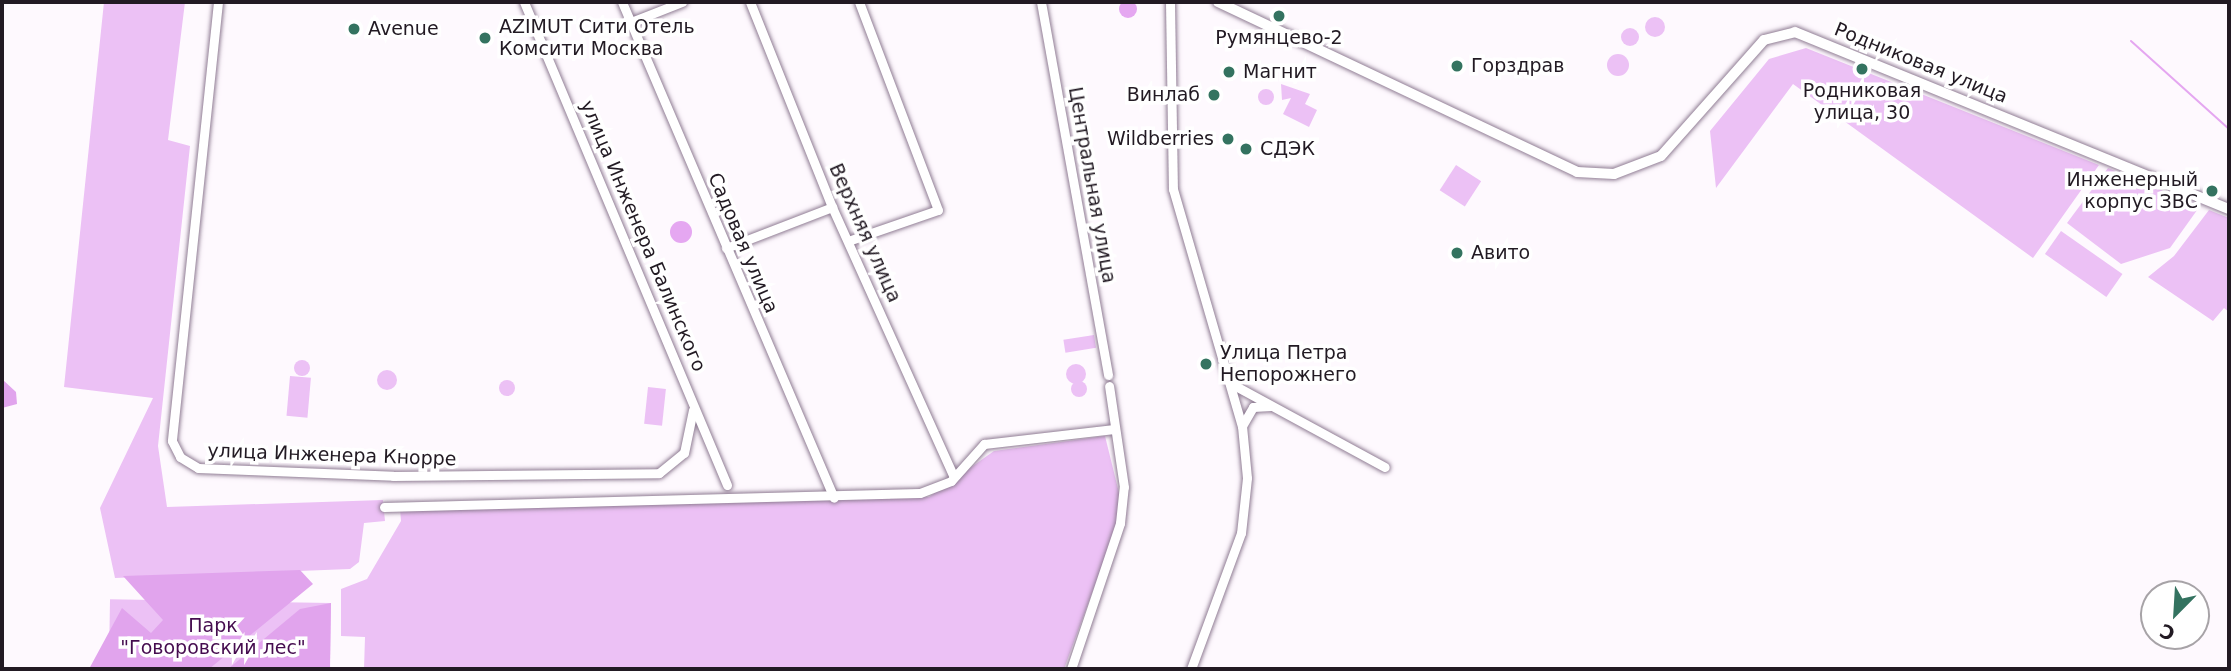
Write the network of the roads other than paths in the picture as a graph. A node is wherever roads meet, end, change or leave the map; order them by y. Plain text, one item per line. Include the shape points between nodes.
1 (218, 2) edge
2 (524, 2) edge
3 (622, 2) edge
4 (682, 2) edge
5 (750, 2) edge
6 (859, 2) edge
7 (1041, 2) edge
8 (1170, 2) edge
9 (1218, 2) edge
10 (631, 22) junction
11 (832, 207) junction
12 (2229, 209) edge
13 (848, 241) junction
14 (726, 248) junction
15 (1108, 375) dead end
16 (1230, 383) junction
17 (1109, 386) dead end
18 (1271, 406) junction
19 (693, 410) junction
20 (1241, 426) junction
21 (1114, 429) junction
22 (1385, 467) dead end
23 (954, 477) junction
24 (727, 485) dead end
25 (834, 498) junction
26 (384, 507) dead end
27 (1071, 669) edge
28 (1191, 669) edge

1 - 19 street, улица Инженера Кнорре via 172,441 180,457 198,468 393,476 659,473 684,453
2 - 19 street, улица Инженера Балинского via 683,371
3 - 10 street, Садовая улица
4 - 10 street
5 - 11 street, Верхняя улица
6 - 13 street via 938,210
7 - 15 street, Центральная улица
8 - 16 street via 1173,189
9 - 12 main road, Родниковая улица via 1577,172 1614,174 1661,156 1764,40 1796,32
10 - 14 street, Садовая улица
11 - 13 street, Верхняя улица
11 - 14 street
13 - 23 street, Верхняя улица
14 - 25 street, Садовая улица
16 - 18 street
16 - 20 street
17 - 21 street
18 - 20 street via 1253,407
18 - 22 street
19 - 24 street, улица Инженера Балинского
20 - 28 street via 1247,478 1241,533
21 - 23 street via 984,444
21 - 27 street via 1124,487 1120,523
23 - 25 street via 920,493
25 - 26 street

